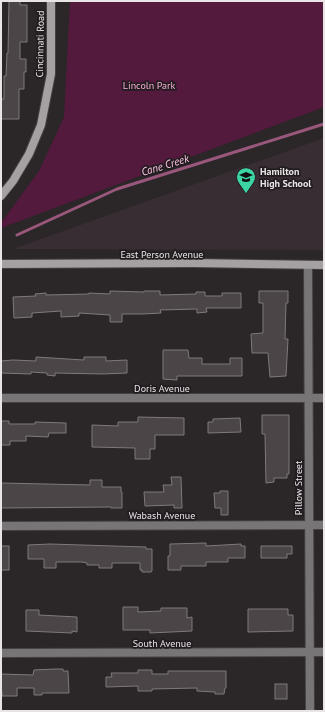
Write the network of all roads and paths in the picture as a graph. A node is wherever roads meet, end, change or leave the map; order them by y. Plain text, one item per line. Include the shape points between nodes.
1 (51, 1) edge
2 (1, 196) edge
3 (1, 264) edge
4 (308, 265) junction
5 (324, 265) edge
6 (1, 398) edge
7 (308, 398) junction
8 (324, 398) edge
9 (308, 525) junction
10 (324, 525) edge
11 (1, 526) edge
12 (309, 652) junction
13 (324, 652) edge
14 (1, 653) edge
15 (310, 711) edge

1 - 2 main road, Cincinnati Road via 52,74 41,125 29,154
3 - 4 main road, East Person Avenue
4 - 5 main road, East Person Avenue
4 - 7 street, Pillow Street
6 - 7 street, Doris Avenue
7 - 8 street, Doris Avenue
7 - 9 street, Pillow Street
9 - 10 street, Wabash Avenue
9 - 11 street, Wabash Avenue
9 - 12 street, Pillow Street
12 - 13 street, South Avenue
12 - 14 street, South Avenue
12 - 15 street, Pillow Street

